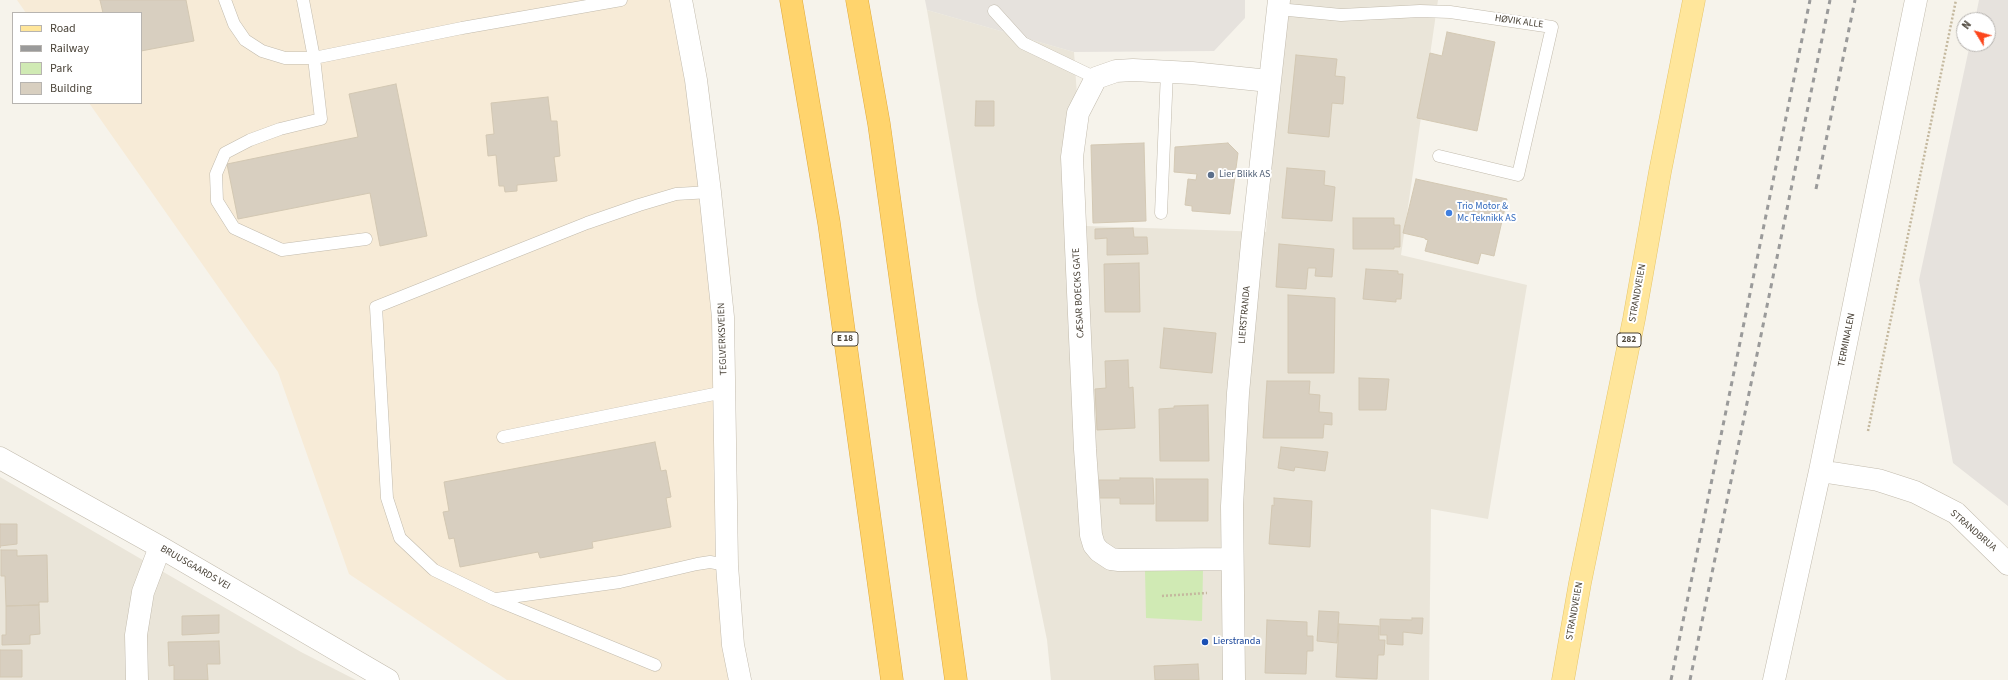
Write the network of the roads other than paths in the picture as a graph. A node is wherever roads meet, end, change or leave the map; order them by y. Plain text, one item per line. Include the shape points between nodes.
1 (225, 0) edge
2 (302, 0) edge
3 (621, 0) edge
4 (681, 0) edge
5 (791, 0) edge
6 (857, 0) edge
7 (1694, 0) edge
8 (1916, 0) edge
9 (1278, 4) edge
10 (994, 11) dead end
11 (314, 58) junction
12 (1167, 72) junction
13 (1096, 78) junction
14 (1269, 81) junction
15 (1439, 156) dead end
16 (710, 192) junction
17 (1161, 212) dead end
18 (366, 239) dead end
19 (724, 392) junction
20 (503, 437) dead end
21 (0, 458) edge
22 (1820, 471) junction
23 (160, 547) junction
24 (1231, 559) junction
25 (2008, 564) edge
26 (727, 565) junction
27 (494, 599) junction
28 (655, 665) dead end
29 (137, 680) edge
30 (388, 680) edge
31 (740, 680) edge
32 (892, 680) edge
33 (956, 680) edge
34 (1234, 680) edge
35 (1563, 680) edge
36 (1774, 680) edge

1 - 11 lane via 234,24 245,40 262,51 285,58
2 - 11 lane
3 - 11 lane via 462,28
4 - 16 street, TEGLVERKSVEIEN via 696,80
5 - 32 highway, E 18 via 829,223
6 - 33 highway via 882,148
7 - 35 main road, STRANDVEIEN / 282
8 - 22 street, TERMINALEN
9 - 14 street, LIERSTRANDA
9 - 15 lane, HØVIK ALLE via 1341,15 1420,10 1450,12 1552,27 1518,175
10 - 13 lane via 1023,43
11 - 18 lane via 321,119 272,132 226,153 216,174 217,201 234,228 282,250
12 - 13 street via 1116,71
12 - 14 street
12 - 17 lane
13 - 24 street, CÆSAR BOECKS GATE via 1078,113 1072,157 1091,536 1099,551 1112,559
14 - 24 street, LIERSTRANDA via 1238,394
16 - 19 street, TEGLVERKSVEIEN via 723,317
16 - 27 lane via 676,194 602,218 376,307 387,498 400,538 434,570
19 - 20 lane
19 - 26 street, TEGLVERKSVEIEN
21 - 23 street, BRUUSGAARDS VEI
22 - 25 street, STRANDBRUA via 1878,480 1915,492 1956,513
22 - 36 street, TERMINALEN
23 - 29 street via 143,592 136,635
23 - 30 street, BRUUSGAARDS VEI
24 - 34 street, LIERSTRANDA
26 - 27 lane via 710,562 620,582
26 - 31 street, TEGLVERKSVEIEN via 733,645
27 - 28 lane

